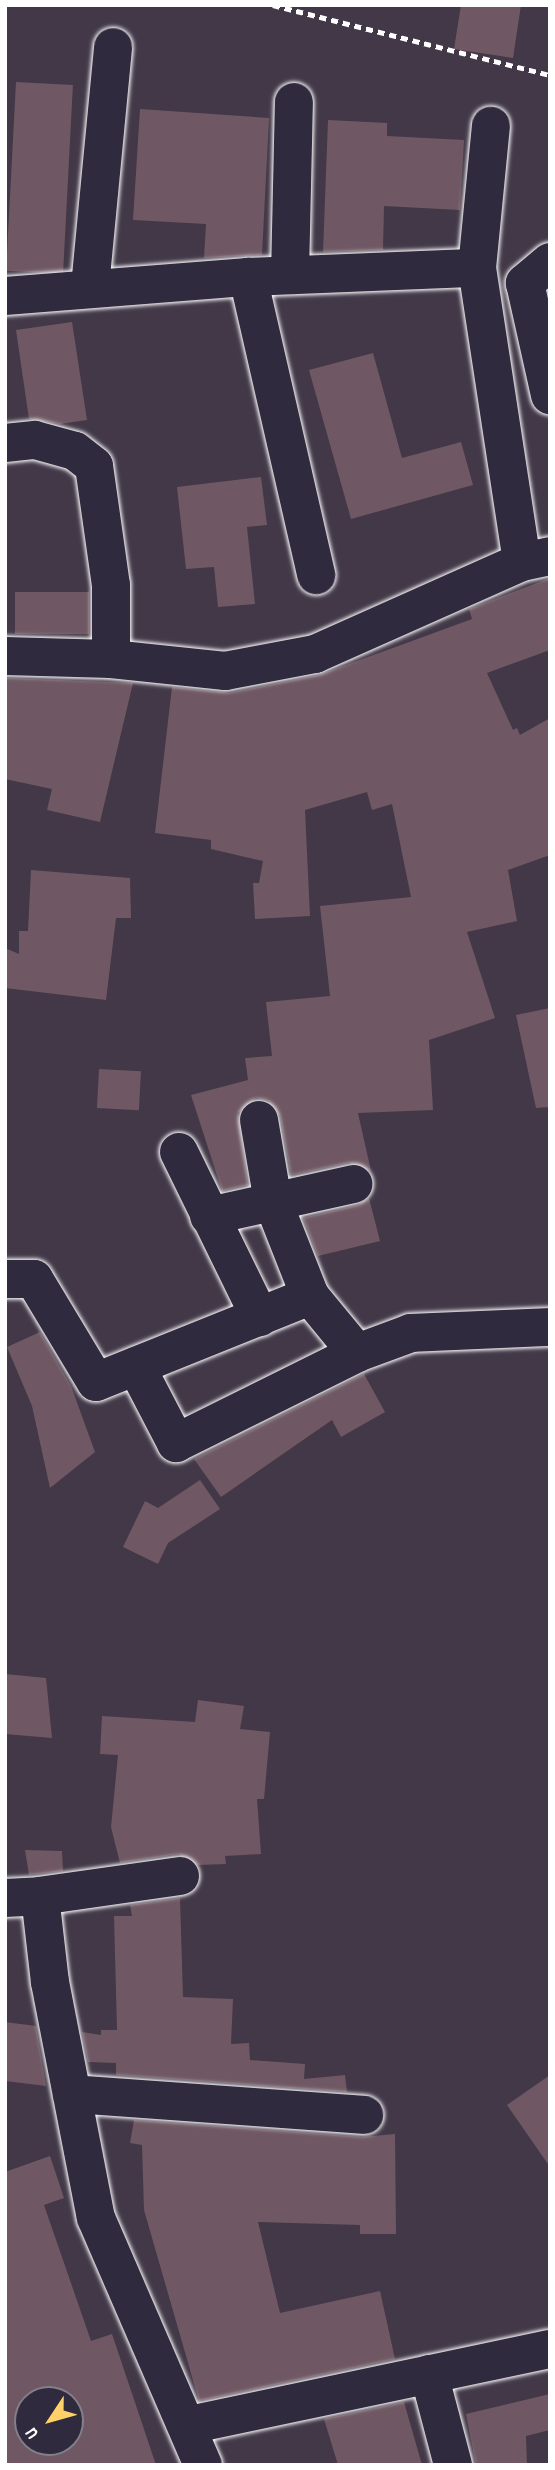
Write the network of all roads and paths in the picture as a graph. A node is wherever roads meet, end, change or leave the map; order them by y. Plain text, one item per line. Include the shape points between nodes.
1 (273, 5) edge
2 (113, 47) dead end
3 (550, 75) edge
4 (293, 102) dead end
5 (491, 126) dead end
6 (550, 262) edge
7 (477, 268) junction
8 (290, 275) junction
9 (248, 277) junction
10 (90, 287) junction
11 (5, 296) edge
12 (550, 395) edge
13 (5, 443) edge
14 (536, 559) edge
15 (316, 575) dead end
16 (5, 656) edge
17 (111, 659) junction
18 (259, 1120) dead end
19 (179, 1152) dead end
20 (353, 1184) dead end
21 (273, 1202) junction
22 (209, 1216) junction
23 (5, 1279) edge
24 (310, 1296) junction
25 (260, 1317) junction
26 (550, 1327) edge
27 (357, 1353) junction
28 (136, 1366) junction
29 (180, 1876) dead end
30 (23, 1897) edge
31 (72, 2094) junction
32 (364, 2115) dead end
33 (550, 2348) edge
34 (429, 2374) junction
35 (189, 2425) junction
36 (203, 2465) edge
37 (453, 2465) edge

1 - 3 path
2 - 10 street
4 - 8 street
5 - 7 street
6 - 12 street via 525,283
7 - 8 street
7 - 14 street
8 - 9 street
9 - 10 street
9 - 15 street
10 - 11 street
13 - 17 street via 35,440 75,452 94,466 111,585
14 - 17 street via 315,654 225,671
16 - 17 street
18 - 21 street
19 - 22 street
20 - 21 street
21 - 22 street
21 - 24 street
22 - 25 street
23 - 28 street via 34,1279 96,1382
24 - 25 street
24 - 27 street
25 - 28 street
26 - 27 street via 411,1333
27 - 28 street via 176,1443
29 - 30 street
30 - 31 street
31 - 32 street
31 - 35 street via 96,2218
33 - 34 street
34 - 35 street
34 - 37 street
35 - 36 street

